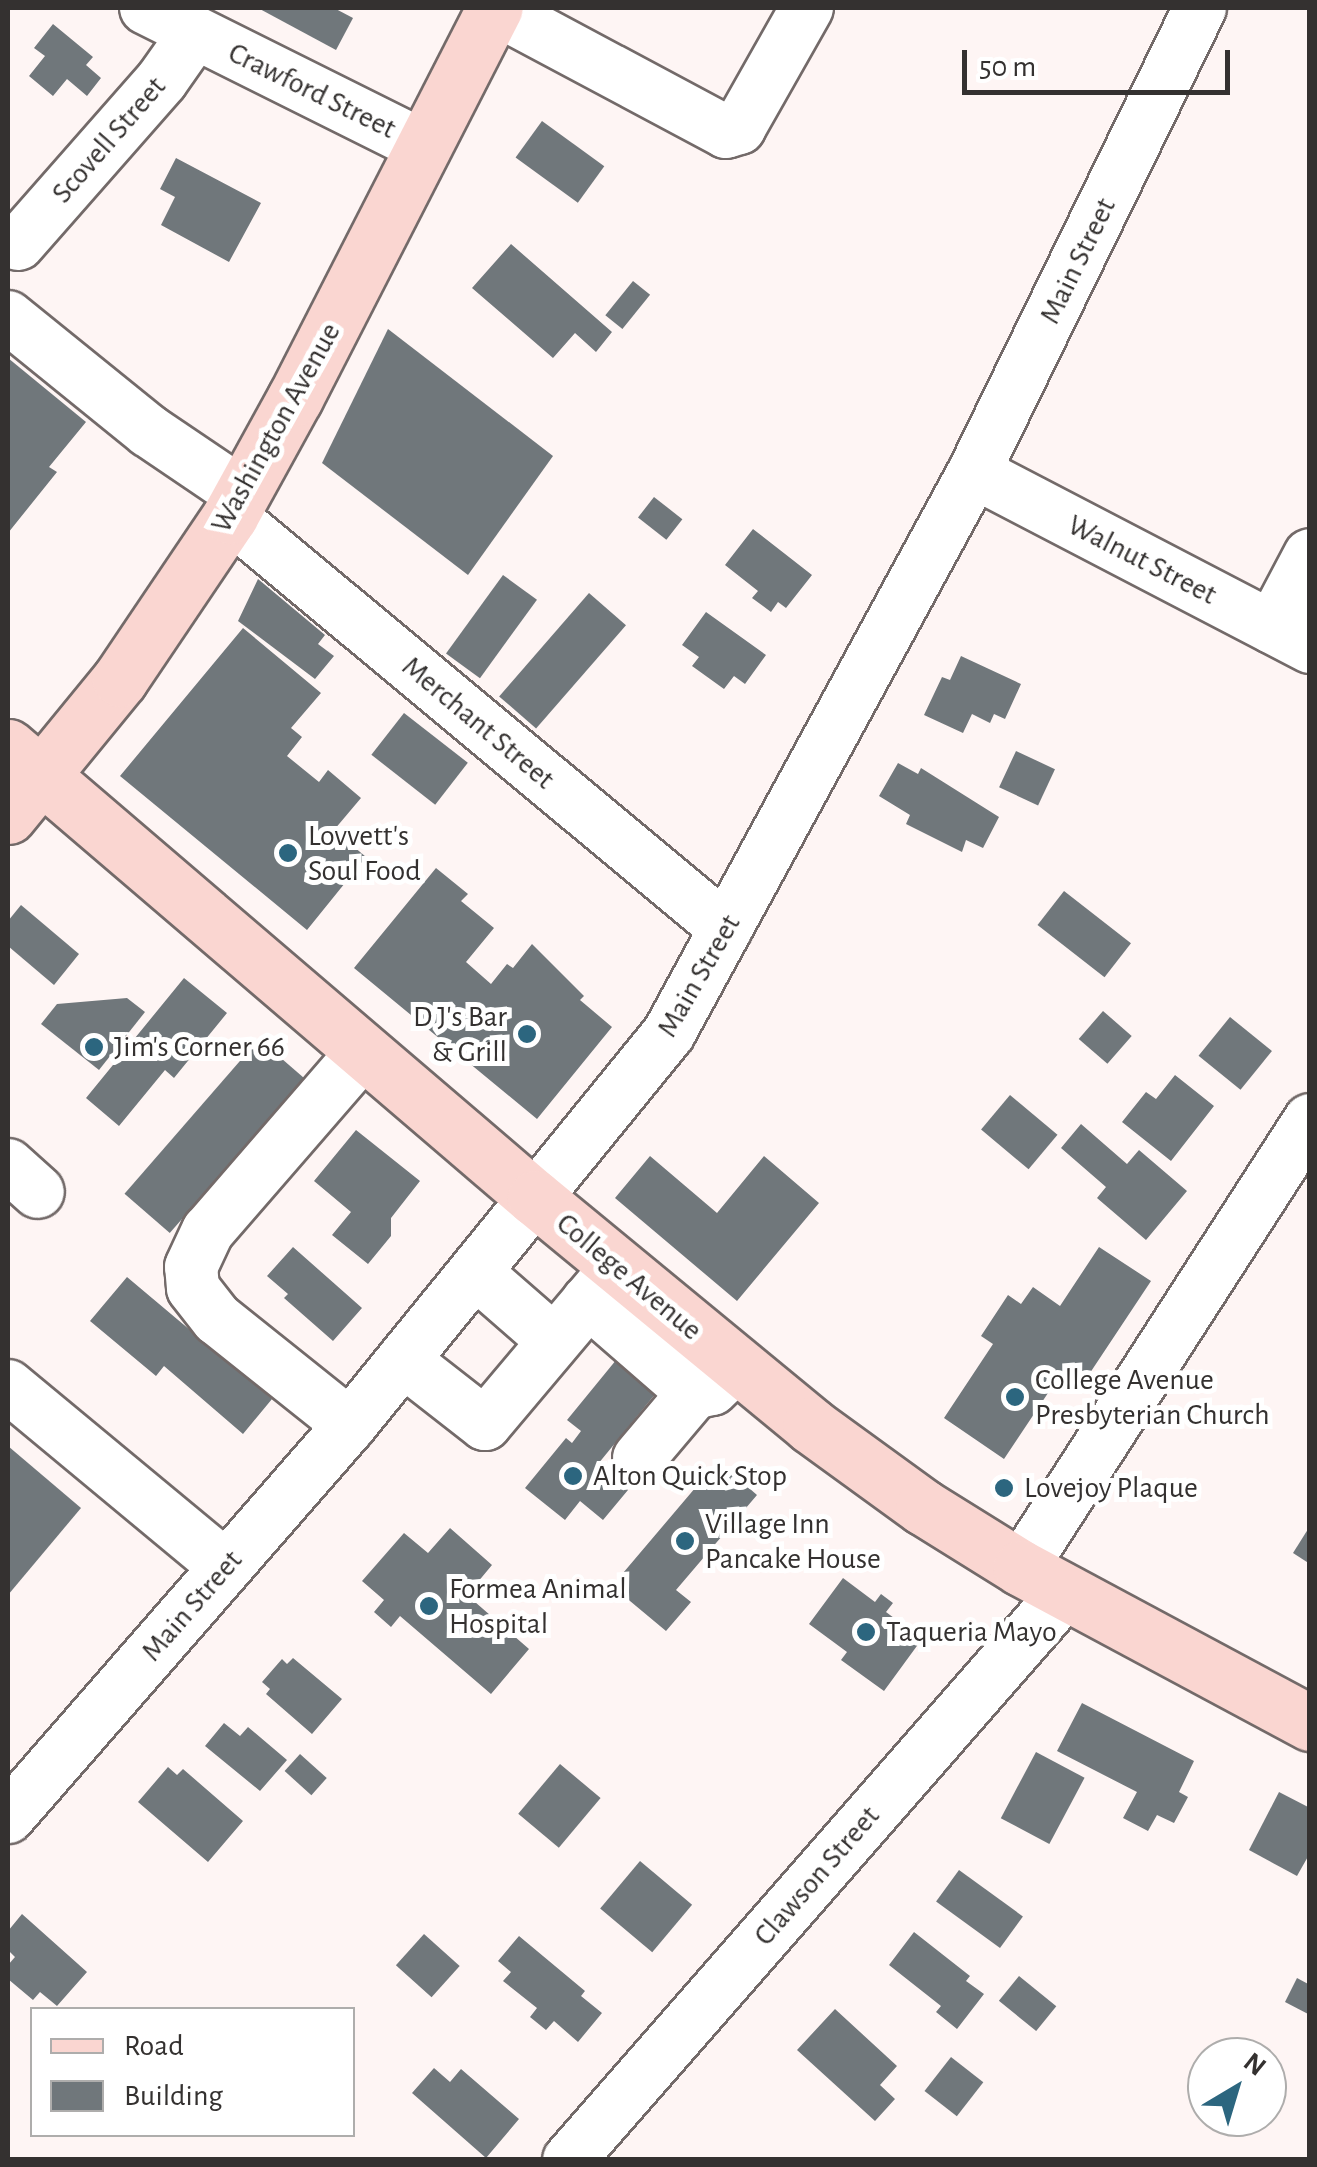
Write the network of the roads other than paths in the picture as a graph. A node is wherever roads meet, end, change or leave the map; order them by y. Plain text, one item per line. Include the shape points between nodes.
1 (146, 8) edge
2 (494, 8) edge
3 (807, 8) edge
4 (1200, 8) edge
5 (195, 33) junction
6 (426, 147) junction
7 (18, 244) dead end
8 (8, 316) edge
9 (974, 472) junction
10 (236, 504) junction
11 (1310, 554) edge
12 (1291, 637) edge
13 (19, 779) edge
14 (726, 929) junction
15 (364, 1051) junction
16 (1310, 1120) edge
17 (535, 1198) junction
18 (475, 1272) junction
19 (603, 1284) junction
20 (554, 1341) junction
21 (403, 1360) junction
22 (715, 1379) junction
23 (8, 1386) edge
24 (350, 1425) junction
25 (639, 1458) dead end
26 (226, 1567) junction
27 (1043, 1580) junction
28 (1310, 1724) edge
29 (8, 1817) edge
30 (570, 2160) edge

1 - 5 street, Crawford Street
2 - 3 street via 726,132 739,128
2 - 6 main road, Washington Avenue
4 - 9 street, Main Street
5 - 6 street, Crawford Street
5 - 7 street, Scovell Street
6 - 10 main road, Washington Avenue
8 - 10 street, Merchant Street
9 - 12 street, Walnut Street
9 - 14 street, Main Street
10 - 13 main road, Washington Avenue via 120,679
10 - 14 street, Merchant Street
11 - 12 street
13 - 15 main road, College Avenue
14 - 17 street, Main Street via 669,1033
15 - 17 main road, College Avenue
15 - 24 street via 208,1231 191,1267 193,1288 217,1319
16 - 27 street, Clawson Street
17 - 18 street, Main Street
17 - 19 main road, College Avenue
18 - 20 street
18 - 21 street, Main Street
19 - 20 street
19 - 22 main road, College Avenue
20 - 21 street via 485,1424
21 - 24 street, Main Street
22 - 25 street
22 - 27 main road, College Avenue
23 - 26 street
24 - 26 street, Main Street
26 - 29 street, Main Street
27 - 28 main road, College Avenue
27 - 30 street, Clawson Street

